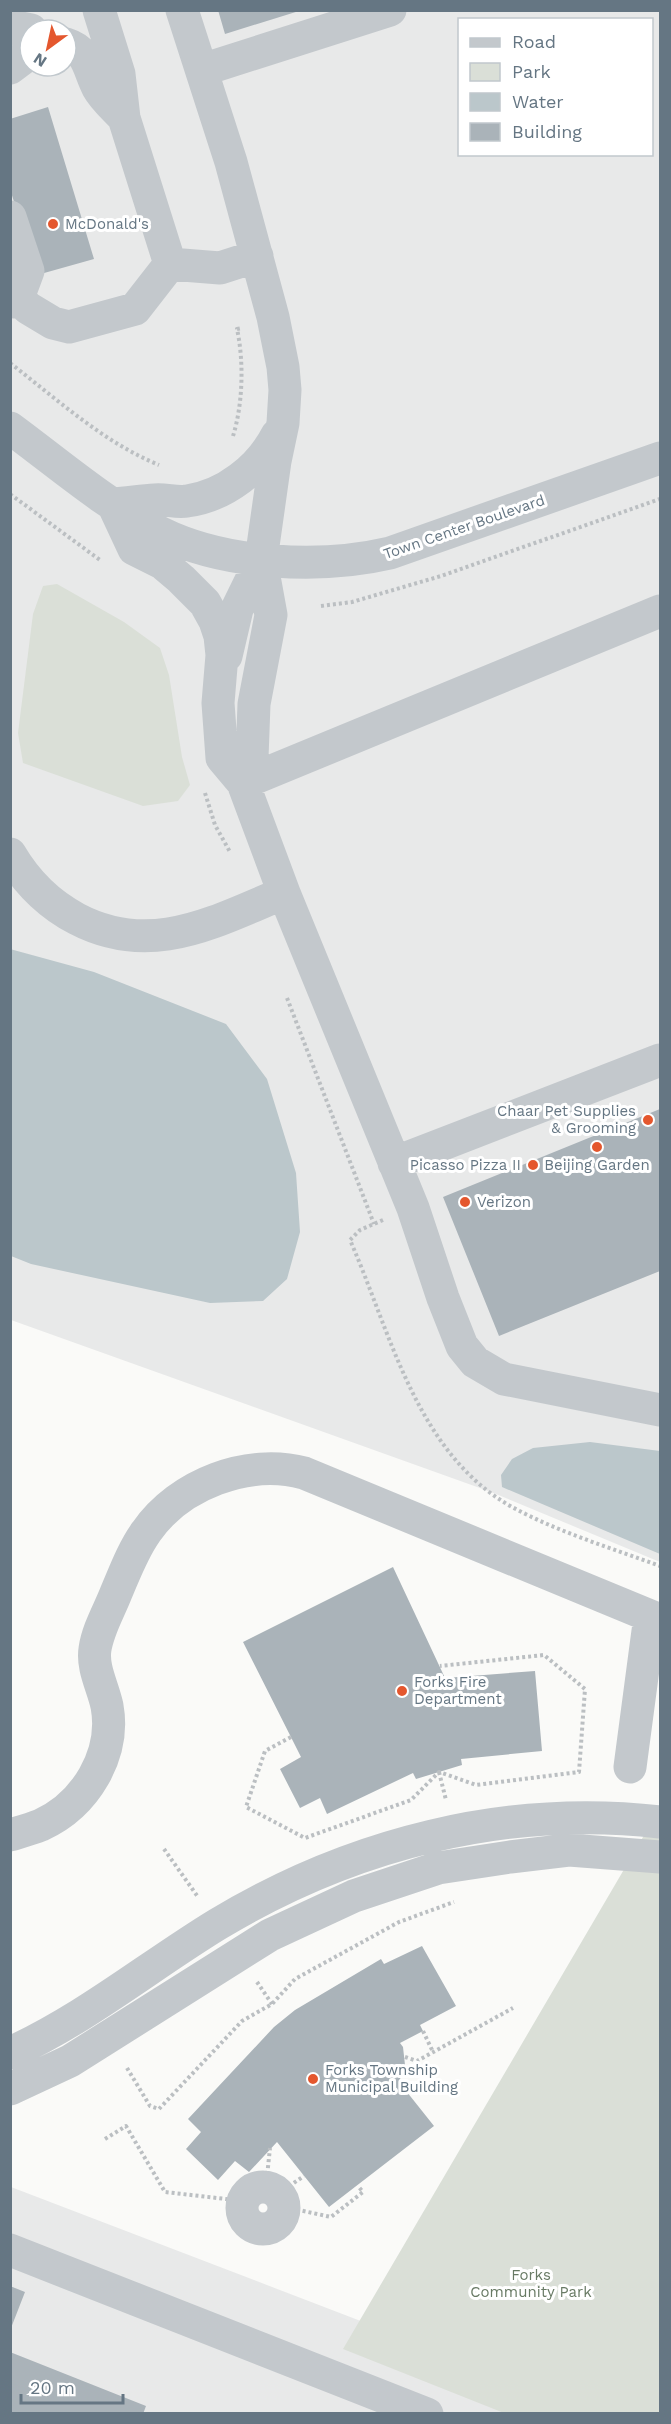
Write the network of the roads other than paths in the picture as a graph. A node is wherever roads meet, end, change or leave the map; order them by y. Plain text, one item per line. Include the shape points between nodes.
1 (99, 10) edge
2 (182, 10) edge
3 (390, 10) edge
4 (78, 49) edge
5 (202, 70) junction
6 (124, 118) junction
7 (10, 217) edge
8 (257, 256) junction
9 (170, 264) junction
10 (13, 294) edge
11 (283, 423) junction
12 (10, 428) edge
13 (660, 458) edge
14 (113, 504) junction
15 (261, 560) junction
16 (660, 611) edge
17 (221, 673) junction
18 (243, 783) junction
19 (11, 855) edge
20 (284, 893) junction
21 (660, 1060) edge
22 (394, 1163) junction
23 (660, 1410) edge
24 (655, 1618) edge
25 (630, 1767) dead end
26 (660, 1822) edge
27 (10, 1835) edge
28 (660, 1857) edge
29 (273, 1894) junction
30 (289, 1925) junction
31 (44, 2037) junction
32 (10, 2053) edge
33 (62, 2066) junction
34 (10, 2089) edge
35 (10, 2250) edge
36 (427, 2414) edge

1 - 6 street via 119,74
2 - 5 street
3 - 5 street
4 - 6 street via 89,62 99,90
5 - 8 street
6 - 9 street
7 - 10 street via 28,271
8 - 9 street via 220,268
8 - 11 street via 283,367
9 - 10 street via 135,309 69,327 39,316
11 - 14 street via 256,466 217,491 185,502
11 - 15 street
12 - 14 street, Town Center Boulevard
13 - 15 street, Town Center Boulevard via 390,553 329,562
14 - 15 street, Town Center Boulevard via 190,545
14 - 17 street via 134,549 168,568 205,603 220,636
15 - 17 street via 237,609
15 - 18 street via 271,615 254,704 252,758
16 - 18 street
17 - 18 street via 218,703 222,758
18 - 20 street
19 - 20 street via 37,892 62,912 102,929 136,935 190,929
20 - 22 street
21 - 22 street
22 - 23 street via 456,1333 475,1362 516,1382
24 - 25 street
24 - 27 street via 304,1473 265,1468 221,1478 182,1497 146,1531 102,1625 95,1665 107,1707 109,1737 89,1785 63,1812 41,1825
26 - 29 street via 568,1816 431,1835 342,1864
28 - 30 street via 569,1850 438,1868 354,1896
29 - 30 street
29 - 31 street via 217,1925
30 - 33 street
31 - 32 street
31 - 33 street
33 - 34 street
35 - 36 street

